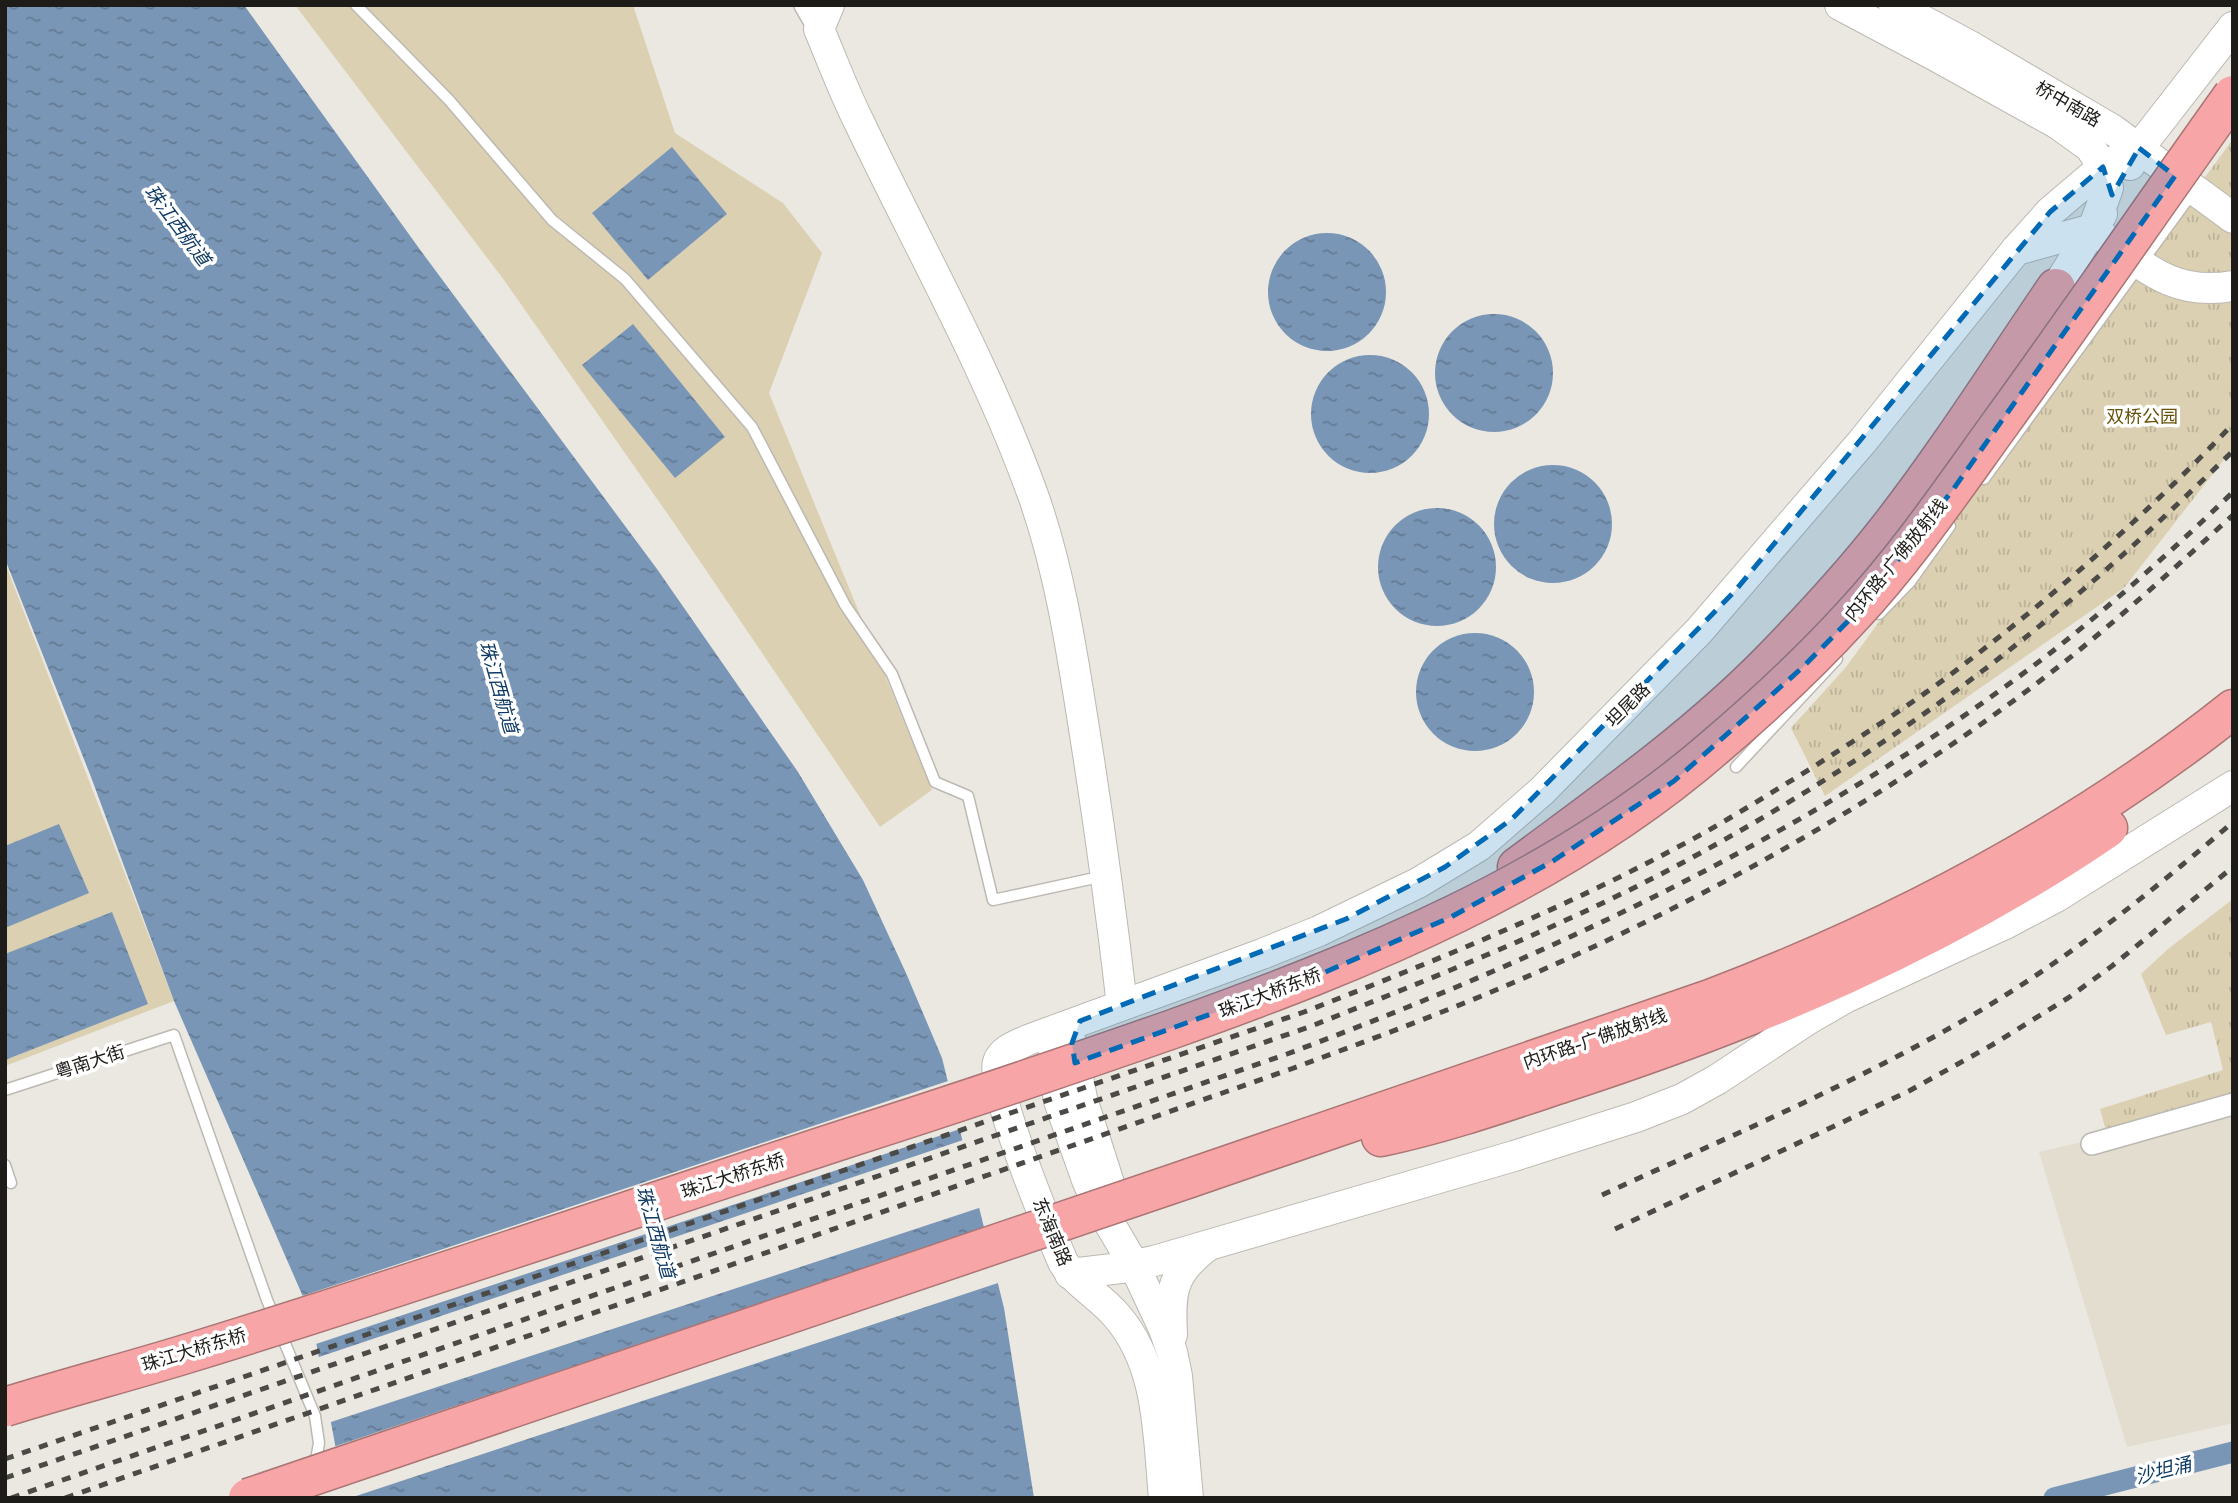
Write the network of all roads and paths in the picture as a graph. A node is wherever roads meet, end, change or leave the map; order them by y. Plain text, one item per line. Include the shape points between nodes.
1 (356, 5) edge
2 (1840, 5) edge
3 (1894, 5) edge
4 (818, 13) edge
5 (2229, 40) edge
6 (2233, 95) edge
7 (2139, 148) junction
8 (2103, 167) junction
9 (2195, 190) junction
10 (2233, 218) edge
11 (2093, 229) junction
12 (2016, 250) junction
13 (2141, 264) junction
14 (2233, 286) edge
15 (2056, 288) junction
16 (1975, 491) dead end
17 (1959, 514) dead end
18 (1873, 621) dead end
19 (1846, 650) dead end
20 (2233, 709) edge
21 (2233, 741) edge
22 (1736, 767) dead end
23 (2233, 786) edge
24 (1107, 876) junction
25 (1451, 917) junction
26 (1122, 1005) junction
27 (1072, 1024) junction
28 (5, 1090) edge
29 (2233, 1104) edge
30 (2092, 1144) dead end
31 (5, 1165) edge
32 (1191, 1178) junction
33 (11, 1183) dead end
34 (1209, 1244) junction
35 (1134, 1265) junction
36 (1070, 1274) junction
37 (193, 1352) junction
38 (1172, 1352) junction
39 (5, 1407) edge
40 (5, 1427) edge
41 (315, 1474) junction
42 (235, 1498) edge
43 (248, 1498) edge
44 (273, 1498) edge
45 (1164, 1498) edge
46 (1188, 1498) edge

1 - 24 lane via 449,100 552,220 625,279 752,427 845,605 892,674 935,782 968,796 993,900
2 - 8 street, 桥中南路 via 2058,124 2090,147
3 - 7 street, 桥中南路
4 - 24 street via 857,119 980,366 1034,498 1071,642
5 - 7 street
6 - 25 highway, 内环路-广佛放射线, bridge via 1952,491 1857,612 1803,667 1674,781 1553,862
7 - 8 street, 坦尾路
7 - 9 street, 桥中南路
7 - 11 street
8 - 11 street via 2108,188
8 - 12 street, 坦尾路 via 2050,212
9 - 10 street, 桥中南路
9 - 13 lane
11 - 12 street
11 - 13 street
11 - 15 street
12 - 15 street via 2048,263 2058,280
12 - 26 street, 坦尾路 via 1862,442 1708,621 1512,819 1445,867 1346,919
13 - 14 street via 2196,289
13 - 16 lane
15 - 25 highway, bridge via 1886,532 1767,665 1694,732
17 - 18 lane via 1910,582
19 - 22 lane
20 - 32 highway, 内环路-广佛放射线 via 2091,810 2024,851 1844,944 1710,999
21 - 32 highway via 2060,861 1926,936 1822,985 1614,1067 1477,1111 1390,1136
23 - 34 street via 2056,897 1845,998 1682,1099 1514,1156
24 - 26 street
25 - 37 highway, 珠江大桥东桥, bridge via 1314,977 1099,1055
26 - 27 street, 东海南路
27 - 35 street via 1078,1079
27 - 36 street, 东海南路 via 1013,1046 998,1060 996,1072 1012,1130
28 - 44 lane, 粵南大街 via 174,1035 267,1300 315,1416 319,1443 315,1468 289,1492
29 - 30 street
31 - 33 lane
32 - 41 highway, bridge
34 - 35 street
34 - 38 street via 1182,1268 1177,1280 1172,1296
35 - 36 street
35 - 38 street
36 - 45 street, 东海南路 via 1116,1315 1148,1369
37 - 39 highway, 珠江大桥东桥, bridge
37 - 40 highway, bridge
38 - 46 street
41 - 42 highway, bridge
41 - 43 highway, bridge

